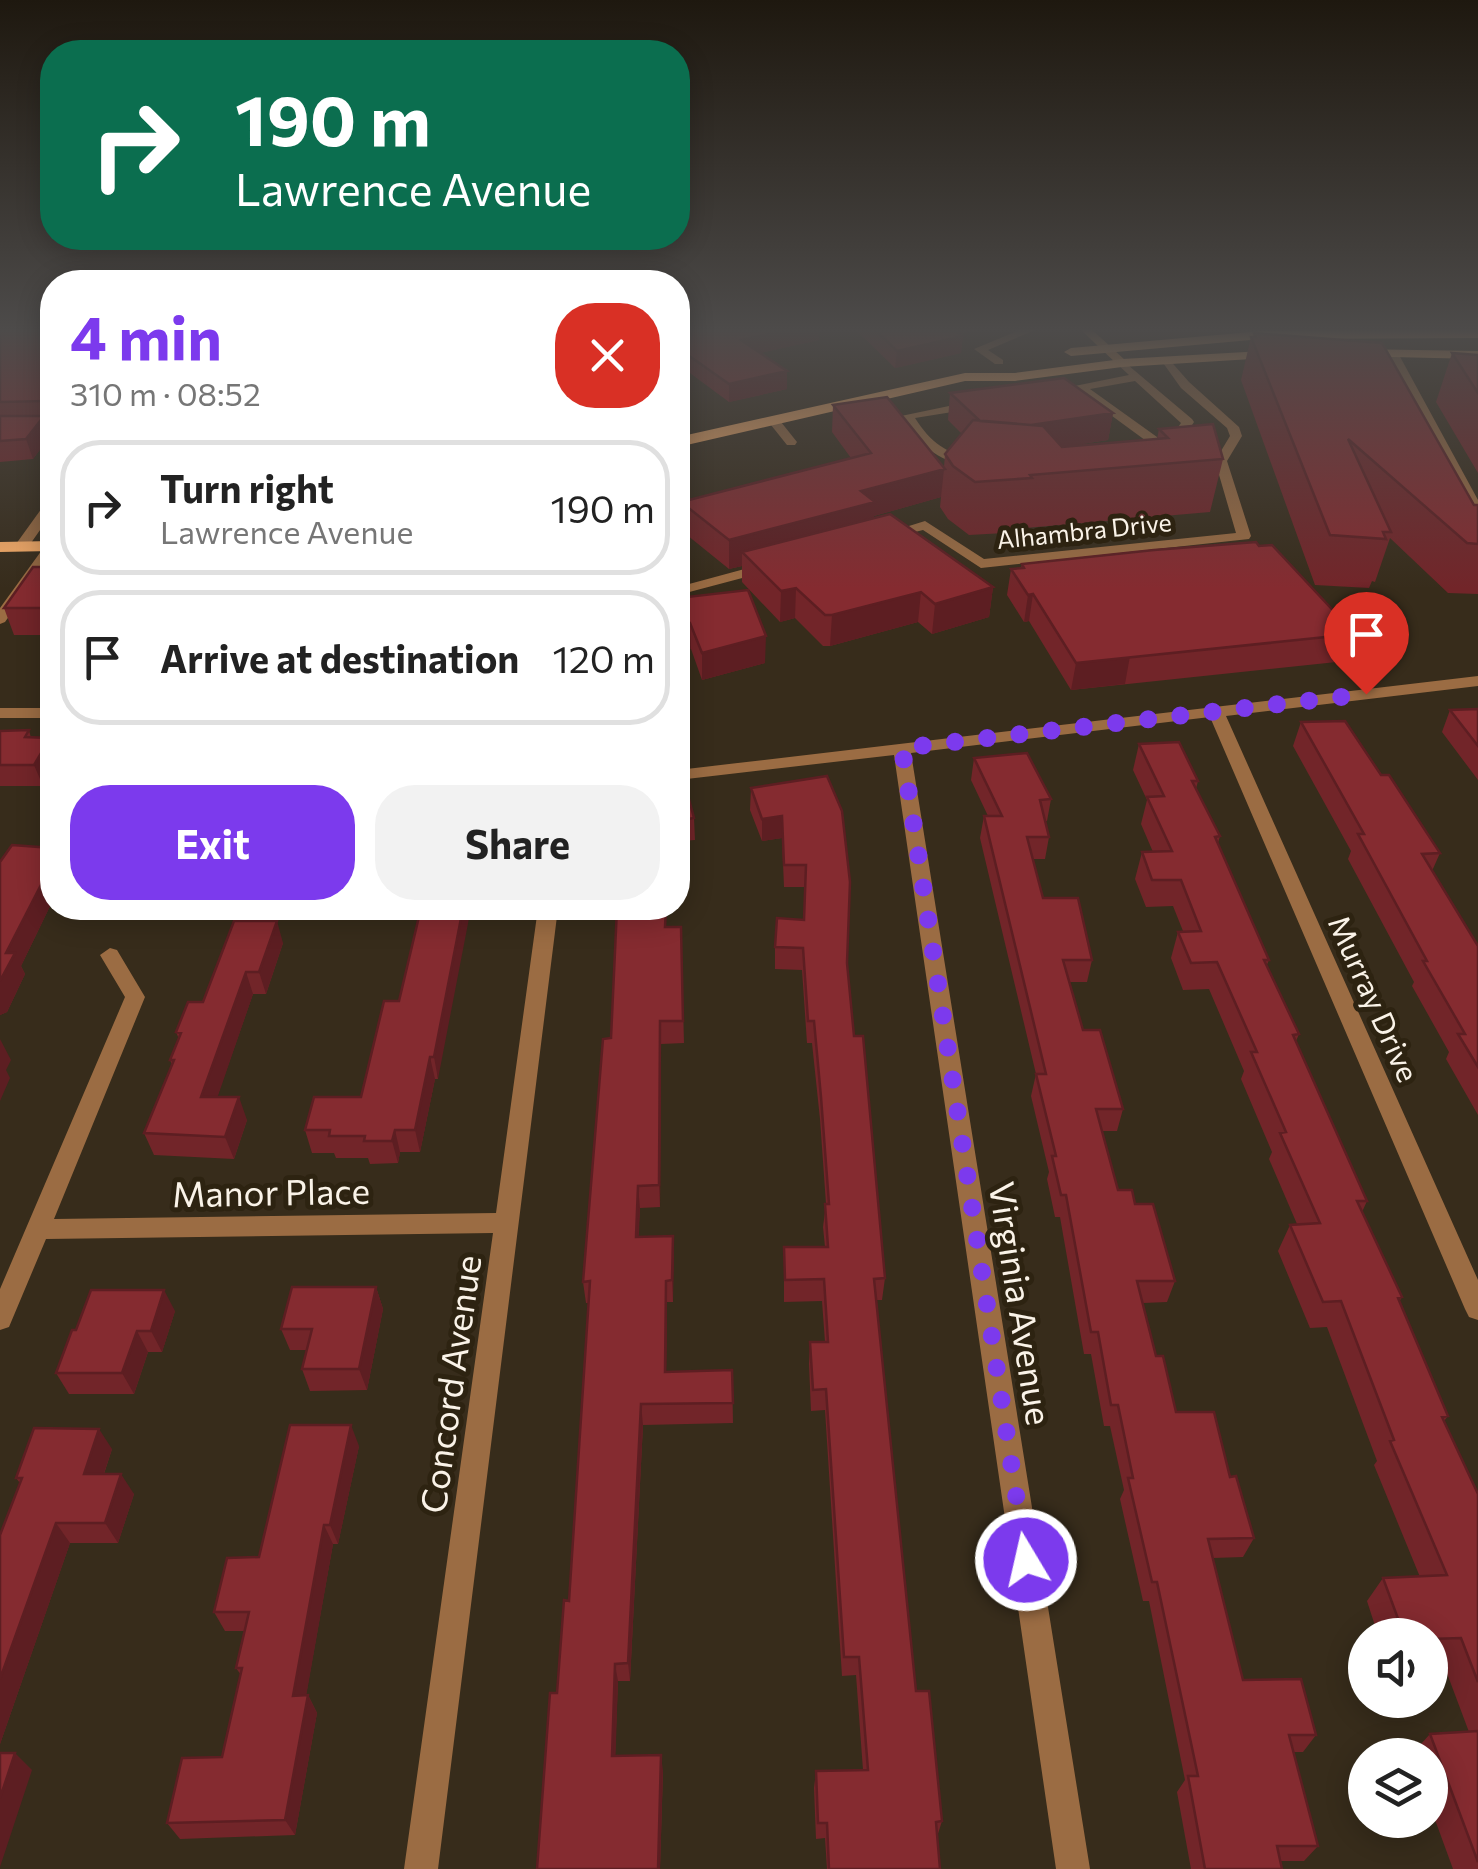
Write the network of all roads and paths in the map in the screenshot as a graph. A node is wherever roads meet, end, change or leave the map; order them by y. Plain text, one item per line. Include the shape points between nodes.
1 (799, 414) edge
2 (918, 414) edge
3 (1117, 414) edge
4 (1179, 414) edge
5 (1218, 414) edge
6 (1425, 414) edge
7 (773, 420) junction
8 (0, 428) edge
9 (40, 428) edge
10 (690, 439) edge
11 (1153, 440) junction
12 (792, 442) dead end
13 (1130, 446) edge
14 (993, 466) edge
15 (1478, 512) edge
16 (40, 521) edge
17 (868, 540) edge
18 (40, 546) edge
19 (0, 547) edge
20 (22, 547) junction
21 (792, 560) edge
22 (40, 563) edge
23 (690, 588) edge
24 (0, 620) edge
25 (1478, 681) edge
26 (1216, 712) junction
27 (0, 713) edge
28 (40, 713) edge
29 (902, 748) junction
30 (690, 774) edge
31 (546, 920) edge
32 (110, 955) dead end
33 (506, 1224) junction
34 (38, 1229) junction
35 (1478, 1309) edge
36 (0, 1319) edge
37 (420, 1869) edge
38 (1073, 1869) edge

1 - 7 main road
2 - 14 street via 907,416 942,458
3 - 11 street
4 - 11 street via 1188,422 1181,433
5 - 17 street, Alhambra Drive via 1236,436 1221,461 1244,536 981,564 925,525
6 - 15 street
7 - 10 main road
7 - 12 street
8 - 9 street
11 - 13 street
16 - 20 street
18 - 20 main road
19 - 20 main road
21 - 23 street
22 - 24 street
25 - 26 street
26 - 29 street
26 - 35 street, Murray Drive
27 - 28 street
29 - 30 street
29 - 38 street, Virginia Avenue
31 - 33 street, Concord Avenue
32 - 34 street via 135,998
33 - 34 street, Manor Place
33 - 37 street, Concord Avenue
34 - 36 street

